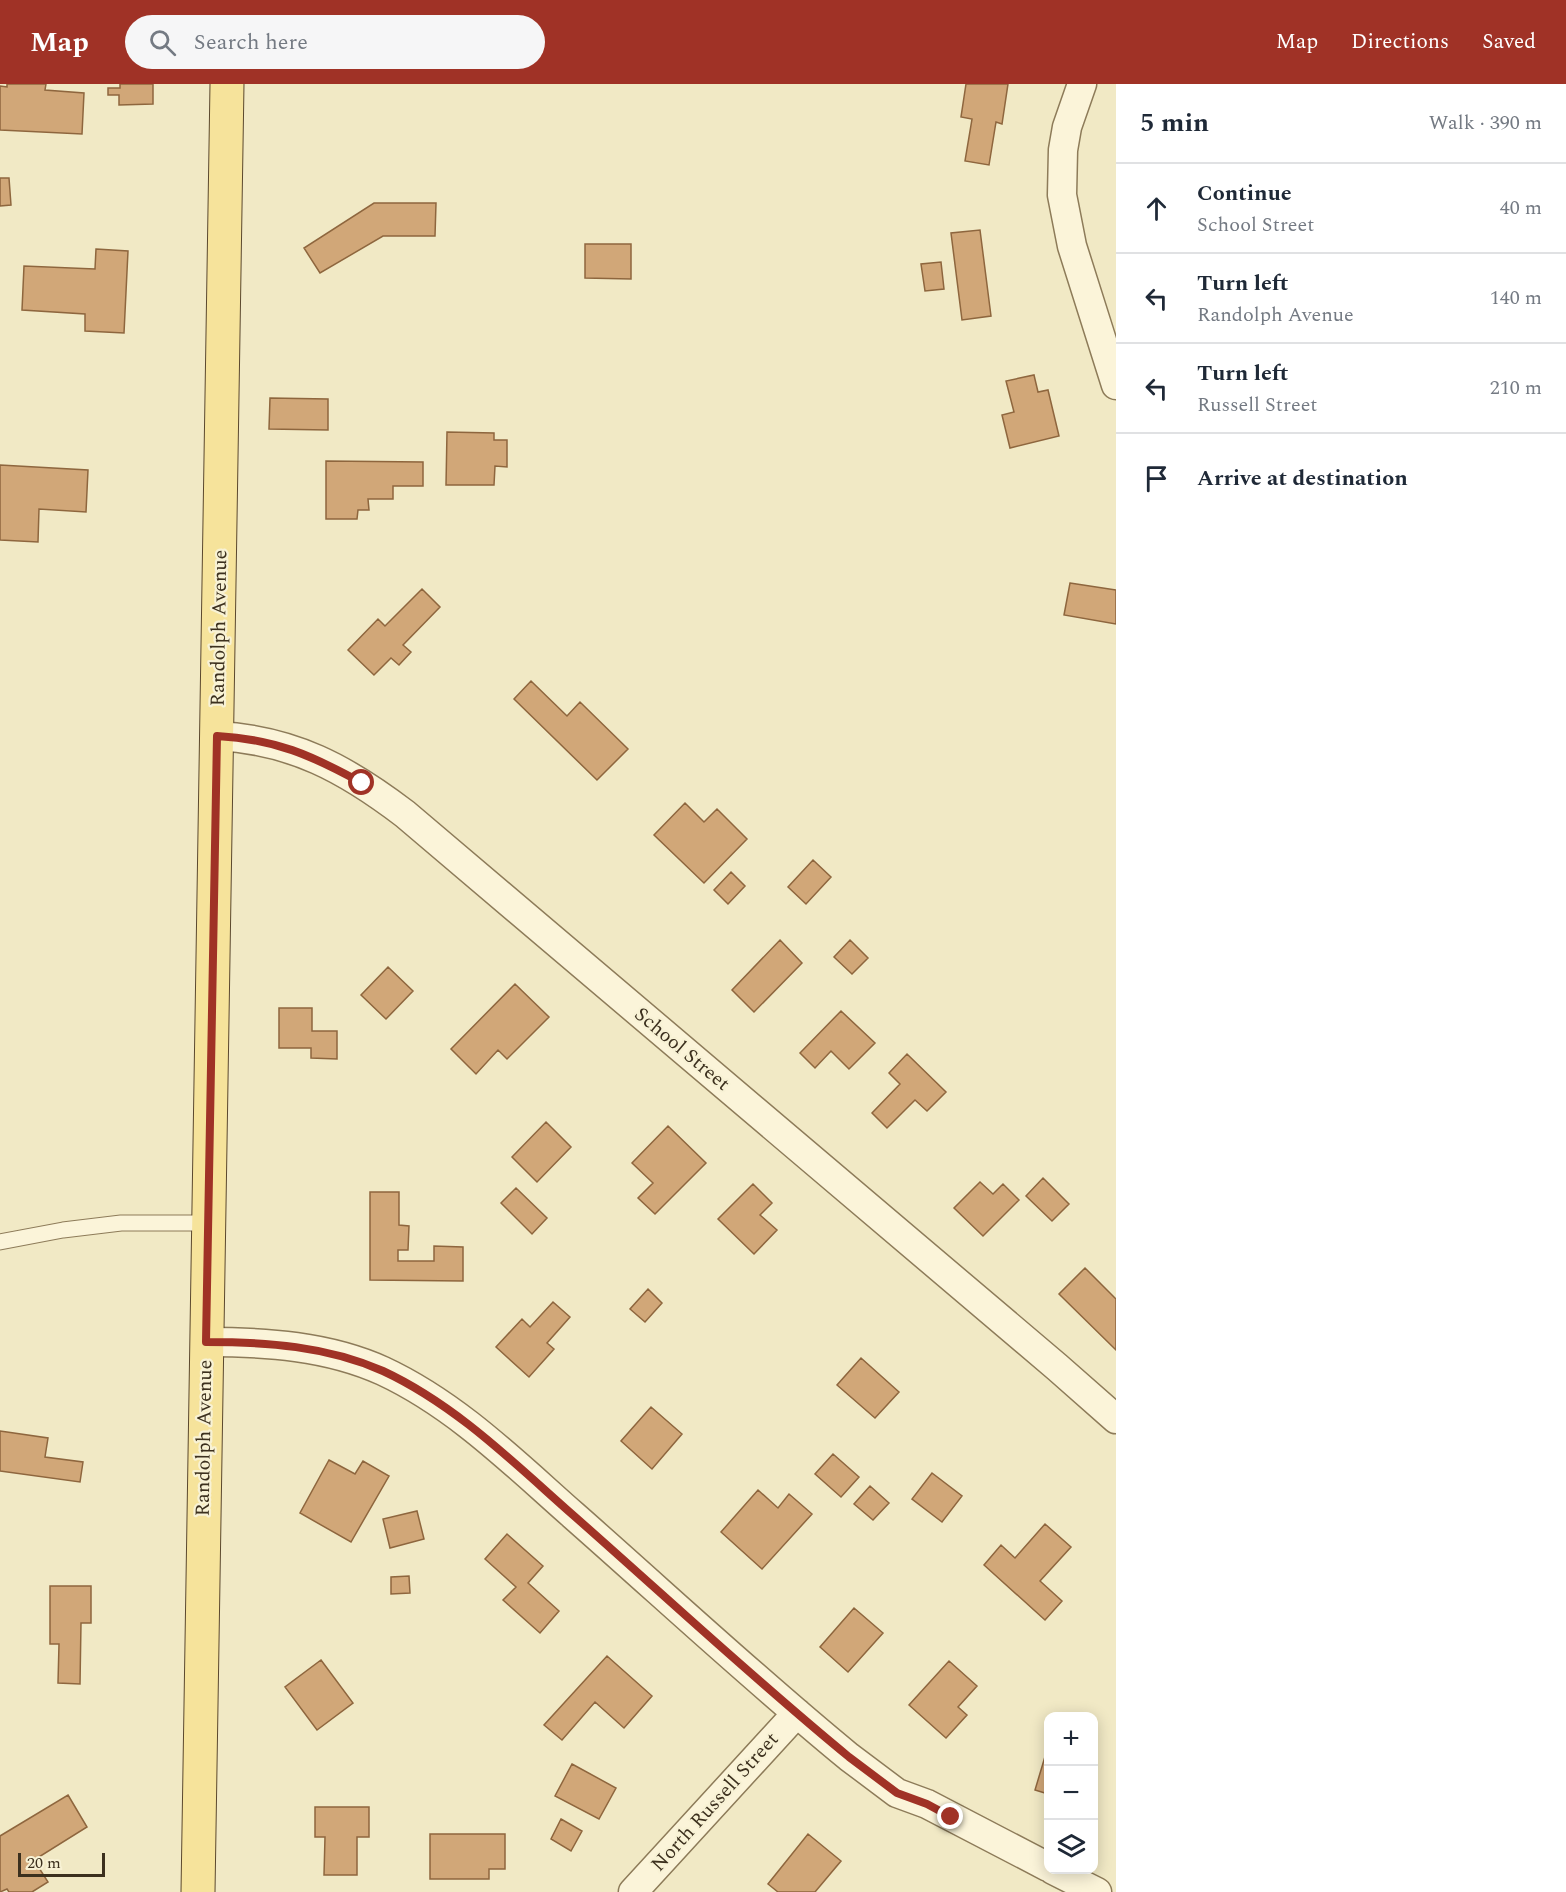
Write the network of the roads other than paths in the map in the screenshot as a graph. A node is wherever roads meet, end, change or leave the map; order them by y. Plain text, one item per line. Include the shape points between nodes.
1 (227, 84) edge
2 (1082, 84) edge
3 (1116, 385) edge
4 (217, 736) junction
5 (208, 1223) junction
6 (0, 1242) edge
7 (206, 1342) junction
8 (1116, 1419) edge
9 (797, 1713) junction
10 (1044, 1865) edge
11 (1063, 1874) edge
12 (198, 1892) edge
13 (633, 1892) edge
14 (1097, 1892) edge

1 - 4 main road, Randolph Avenue
2 - 3 street via 1067,127 1062,195 1072,246
4 - 5 main road, Randolph Avenue
4 - 8 street, School Street via 266,741 308,755 362,783 405,814
5 - 6 lane via 121,1223
5 - 7 main road, Randolph Avenue
7 - 9 street via 269,1344 329,1353 383,1371 430,1396 493,1445
7 - 12 main road, Randolph Avenue
9 - 10 street via 897,1793 927,1804
9 - 13 street, North Russell Street
11 - 14 street

